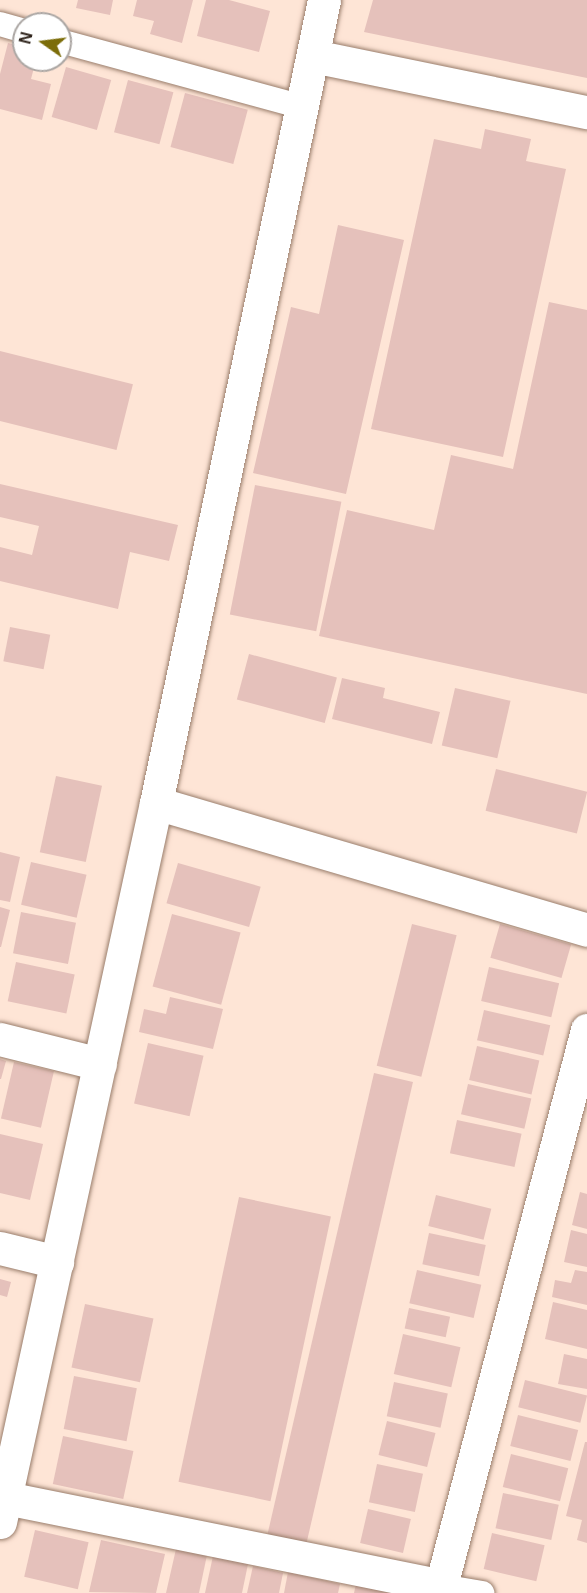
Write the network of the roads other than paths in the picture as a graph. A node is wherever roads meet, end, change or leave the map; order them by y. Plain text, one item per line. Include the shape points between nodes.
1 (324, 0) edge
2 (72, 44) edge
3 (313, 56) junction
4 (303, 107) junction
5 (587, 112) edge
6 (156, 802) junction
7 (587, 930) edge
8 (587, 1030) edge
9 (0, 1039) edge
10 (100, 1064) junction
11 (0, 1248) edge
12 (57, 1262) junction
13 (3, 1510) edge
14 (441, 1586) junction
15 (482, 1593) edge

1 - 3 street
2 - 4 lane
3 - 4 street
3 - 5 street
4 - 6 street
6 - 7 street
6 - 10 street
8 - 14 street
9 - 10 street
10 - 12 street
11 - 12 street
12 - 13 street
13 - 14 street
14 - 15 lane

